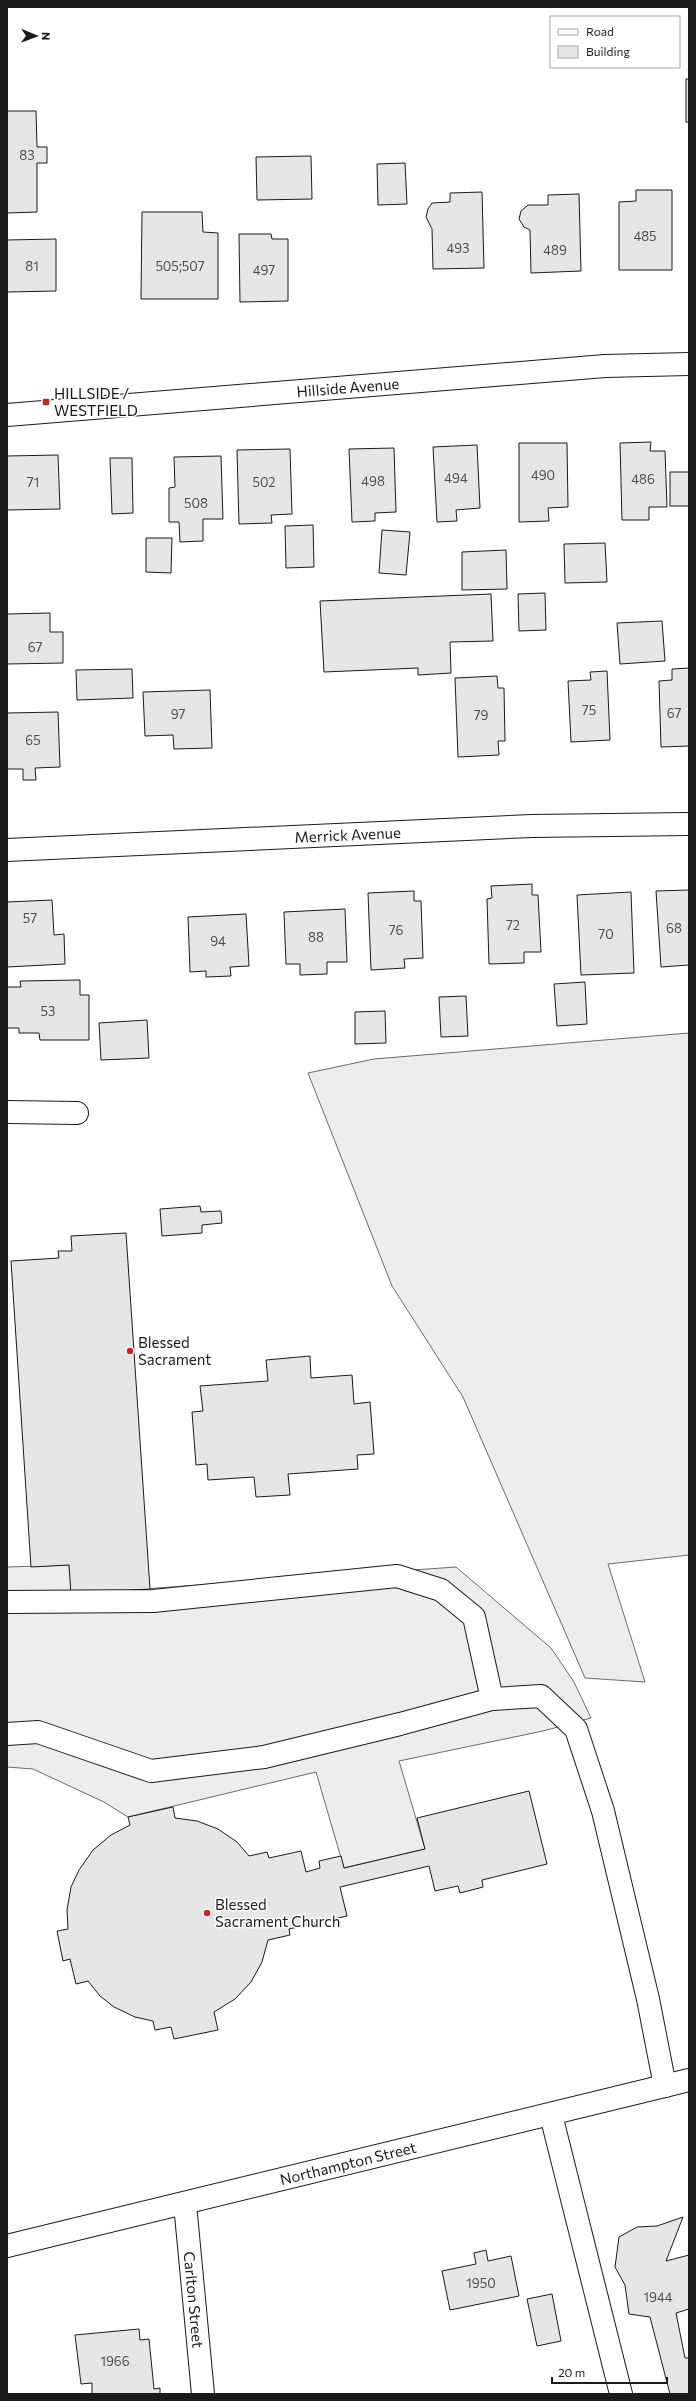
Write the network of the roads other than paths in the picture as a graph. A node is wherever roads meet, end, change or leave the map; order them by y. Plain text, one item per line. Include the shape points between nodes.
1 (689, 364) edge
2 (7, 415) edge
3 (689, 824) edge
4 (7, 850) edge
5 (7, 1112) edge
6 (77, 1113) dead end
7 (7, 1602) edge
8 (492, 1699) junction
9 (7, 1734) edge
10 (689, 2080) edge
11 (665, 2086) junction
12 (551, 2115) junction
13 (185, 2204) junction
14 (7, 2246) edge
15 (203, 2394) edge
16 (621, 2394) edge

1 - 2 street, Hillside Avenue via 605,366
3 - 4 street, Merrick Avenue via 532,826
5 - 6 street
7 - 8 street via 153,1601 397,1576 441,1590 474,1617
8 - 9 street via 264,1757 151,1771 38,1732
8 - 11 street via 541,1696 576,1729 603,1811 648,1999
10 - 11 street, Northampton Street
11 - 12 street, Northampton Street
12 - 13 street, Northampton Street
12 - 16 street
13 - 14 street, Northampton Street
13 - 15 street, Carlton Street

